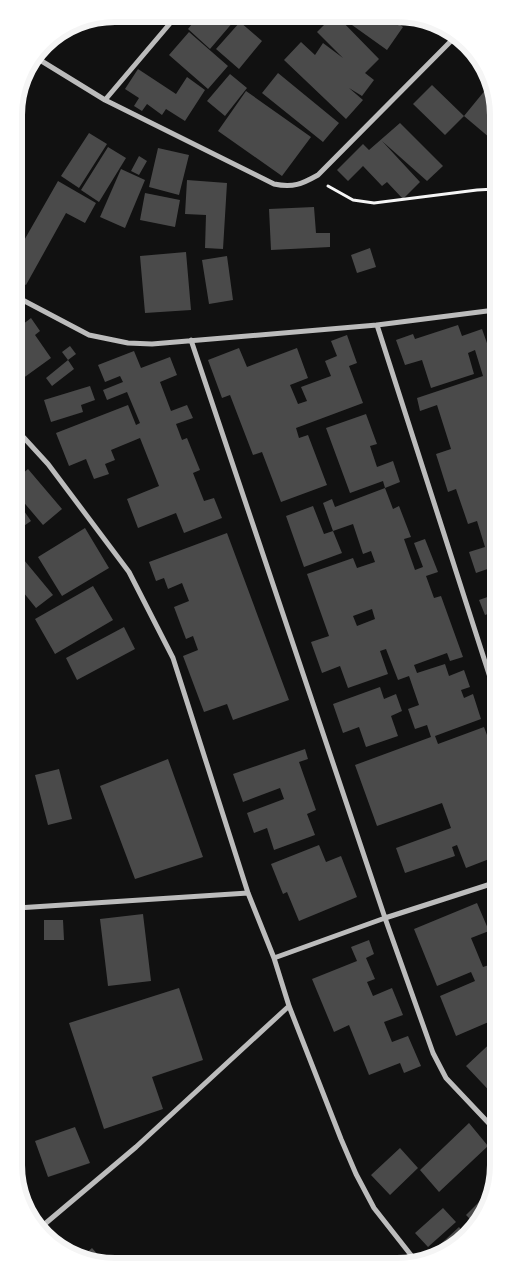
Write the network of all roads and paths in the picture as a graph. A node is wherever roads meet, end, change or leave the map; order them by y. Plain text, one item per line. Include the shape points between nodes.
1 (170, 23) edge
2 (451, 41) edge
3 (40, 61) edge
4 (104, 100) junction
5 (318, 176) junction
6 (490, 190) edge
7 (23, 301) edge
8 (490, 311) edge
9 (377, 325) junction
10 (191, 340) junction
11 (23, 436) edge
12 (489, 676) edge
13 (489, 884) edge
14 (248, 893) junction
15 (22, 908) edge
16 (385, 918) junction
17 (274, 958) junction
18 (289, 1006) junction
19 (489, 1124) edge
20 (44, 1225) edge
21 (412, 1257) edge

1 - 4 street
2 - 5 street
3 - 4 street
4 - 5 street via 274,184 286,187 303,184
5 - 6 path via 353,200 374,203
7 - 10 street via 89,335 128,343
8 - 9 street
9 - 10 street
9 - 12 street
10 - 16 street
11 - 14 street via 48,464 129,572 173,658
13 - 16 street
14 - 15 street
14 - 17 street
16 - 17 street
16 - 19 street via 433,1053 446,1078
17 - 18 street
18 - 20 street via 136,1147
18 - 21 street via 356,1174 374,1208

